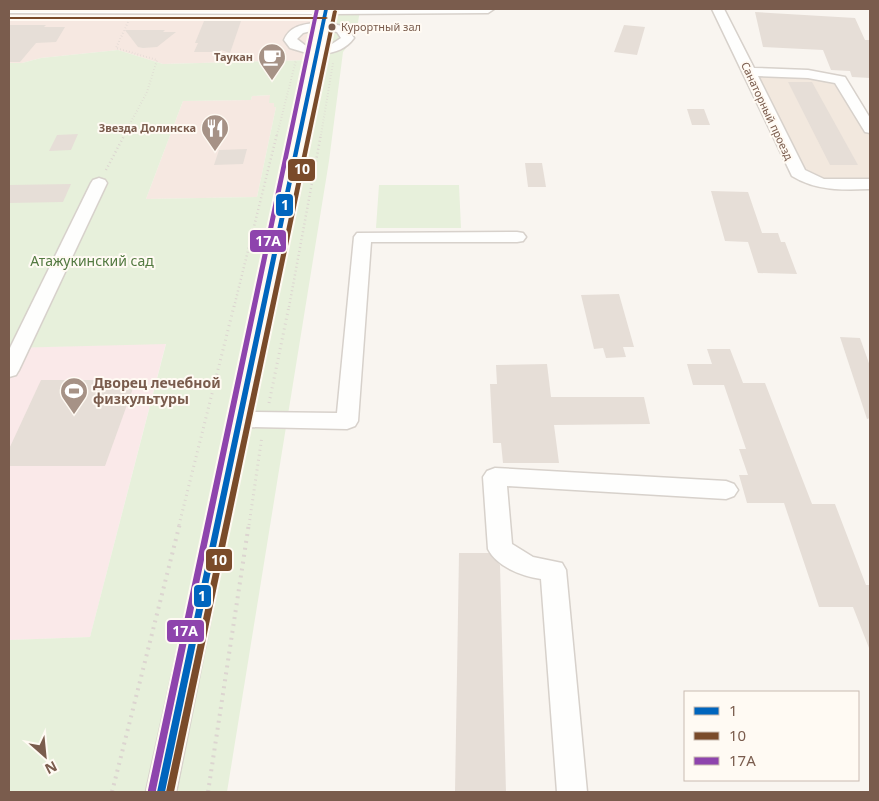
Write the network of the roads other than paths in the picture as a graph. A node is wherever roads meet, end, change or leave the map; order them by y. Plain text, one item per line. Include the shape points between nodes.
1 (9, 9) edge
2 (326, 9) edge
3 (470, 9) edge
4 (488, 9) edge
5 (718, 9) edge
6 (188, 10) edge
7 (323, 26) junction
8 (318, 50) junction
9 (749, 72) junction
10 (870, 129) edge
11 (99, 183) road end
12 (870, 184) edge
13 (517, 237) dead end
14 (9, 370) edge
15 (240, 419) junction
16 (726, 490) dead end
17 (162, 792) edge
18 (572, 792) edge

1 - 6 street
2 - 3 street
2 - 6 street
2 - 7 street
3 - 4 street
5 - 9 street, Санаторный проезд
7 - 8 street
7 - 8 street via 342,30 348,38 339,46
7 - 8 street via 296,32 290,40 298,47
8 - 15 street
9 - 10 street via 808,74 840,80
9 - 12 street, Санаторный проезд via 798,173 820,183
11 - 14 street
13 - 15 street via 363,237 347,420
15 - 17 street
16 - 18 street via 495,477 500,549 528,567 553,570

